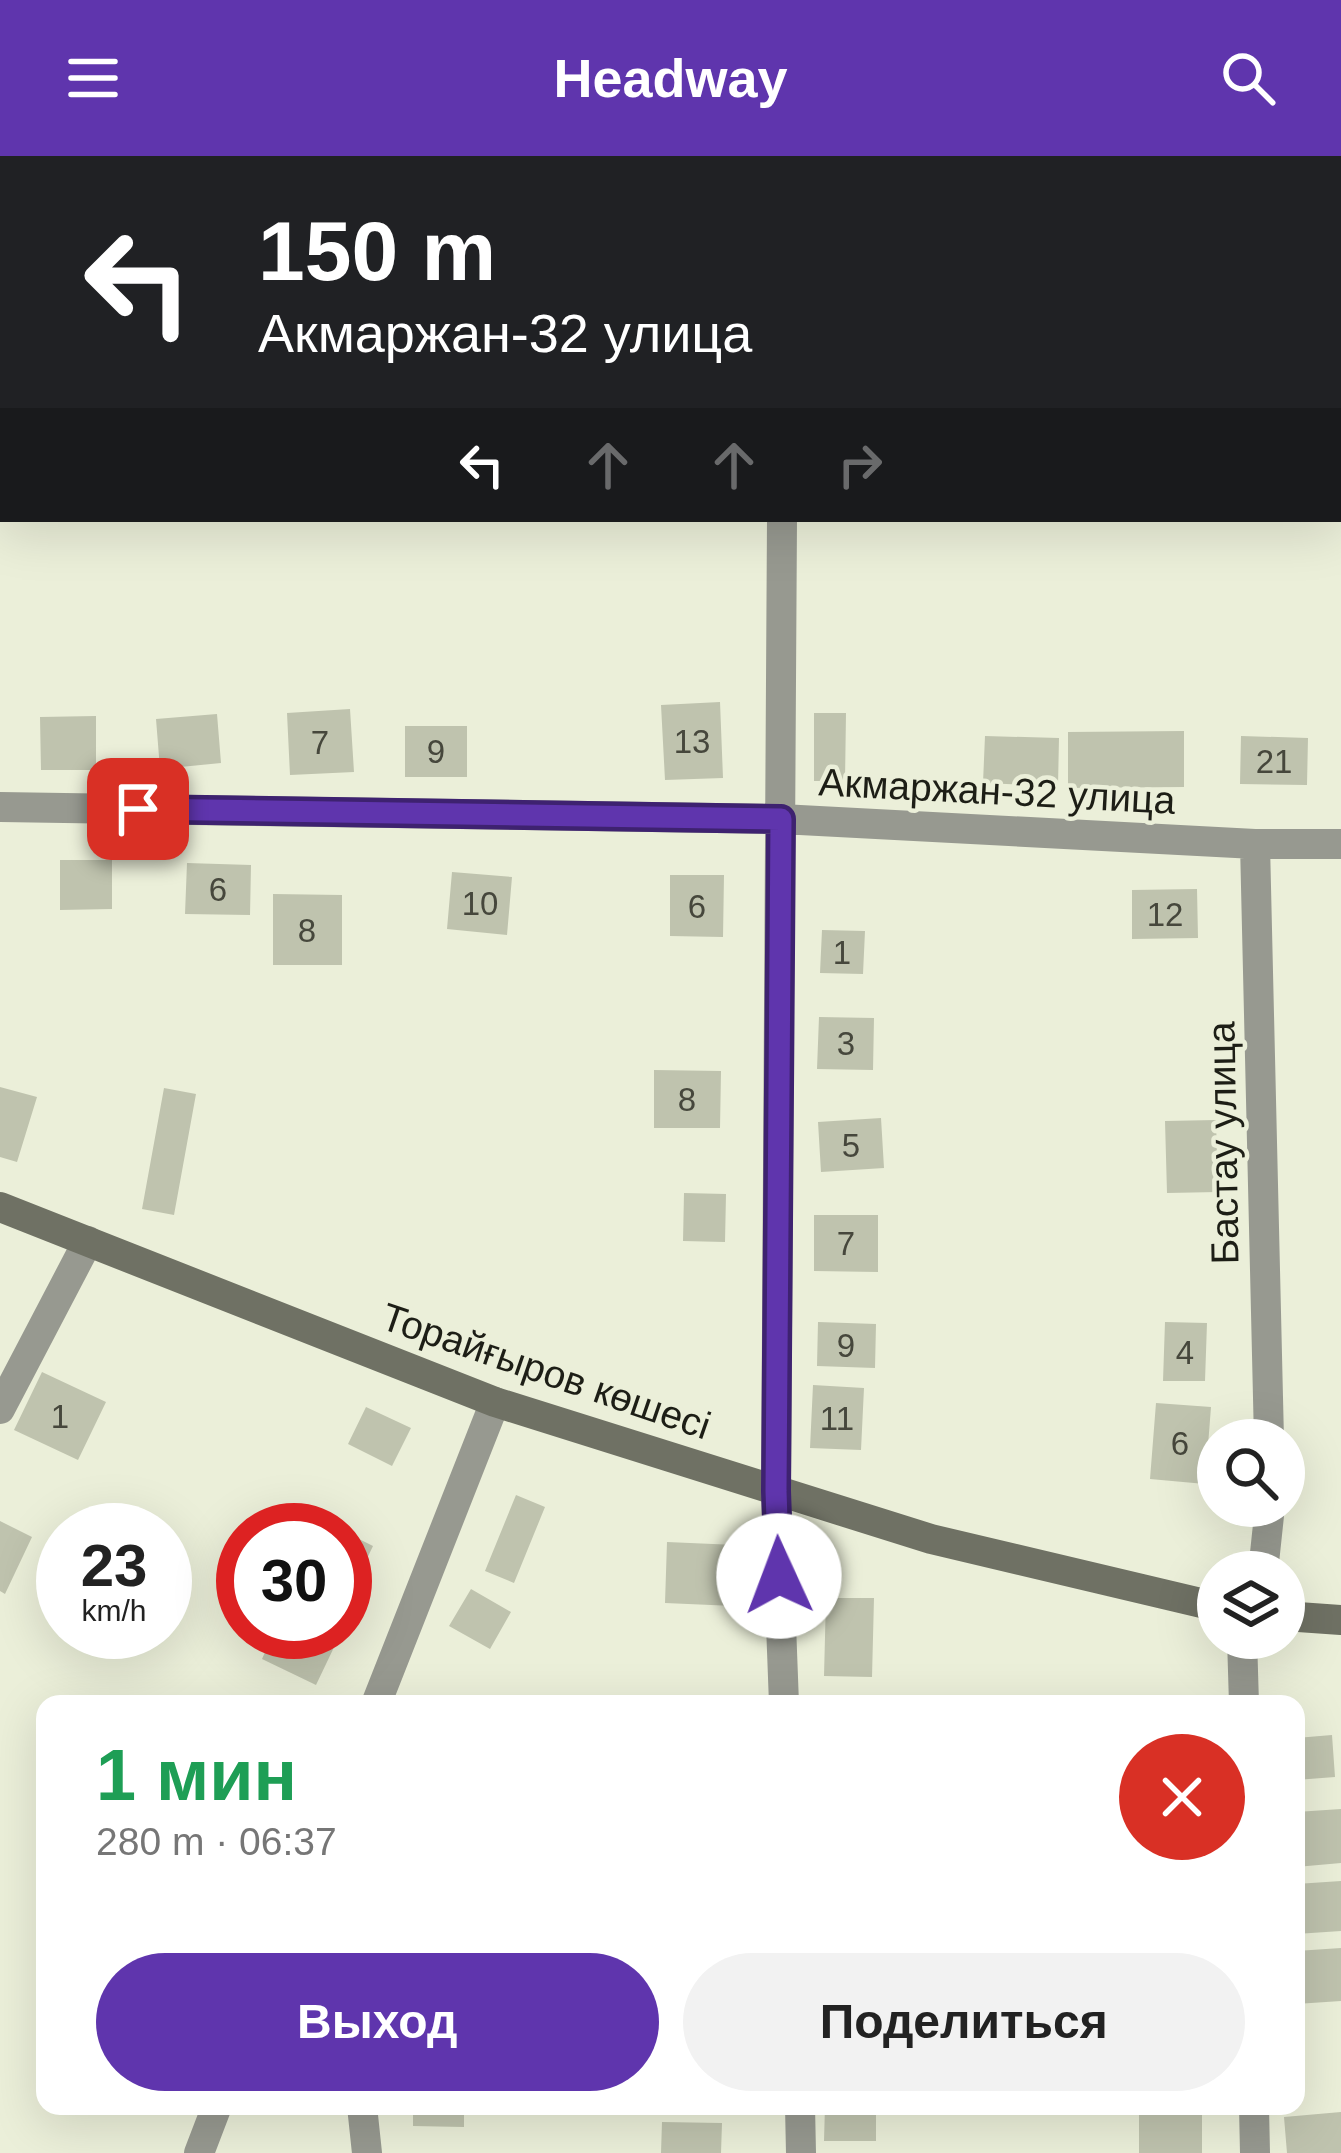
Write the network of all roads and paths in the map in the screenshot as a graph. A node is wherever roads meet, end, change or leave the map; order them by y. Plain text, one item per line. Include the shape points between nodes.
1 (782, 522) edge
2 (0, 807) edge
3 (781, 819) junction
4 (1255, 844) junction
5 (1341, 844) edge
6 (0, 1207) edge
7 (88, 1241) junction
8 (495, 1402) junction
9 (0, 1409) edge
10 (1269, 1419) edge
11 (776, 1491) junction
12 (1197, 1602) edge
13 (1305, 1618) edge
14 (1341, 1621) edge
15 (1243, 1659) edge
16 (380, 1695) edge
17 (784, 1695) edge
18 (1244, 1695) edge
19 (214, 2115) edge
20 (363, 2115) edge
21 (800, 2115) edge
22 (1253, 2115) edge
23 (199, 2153) edge
24 (367, 2153) edge
25 (801, 2153) edge
26 (1255, 2153) edge

1 - 3 street
2 - 3 street, Акмаржан-32 улица
3 - 4 street, Акмаржан-32 улица
3 - 11 street
4 - 5 street, Акмаржан-32 улица
4 - 10 street, Бастау улица
6 - 7 street, Торайғыров көшесі
7 - 8 street, Торайғыров көшесі
7 - 9 street
8 - 11 street, Торайғыров көшесі
8 - 16 street
11 - 12 street, Торайғыров көшесі via 931,1539
11 - 17 street
13 - 14 street
15 - 18 street
19 - 23 street
20 - 24 street
21 - 25 street
22 - 26 street

